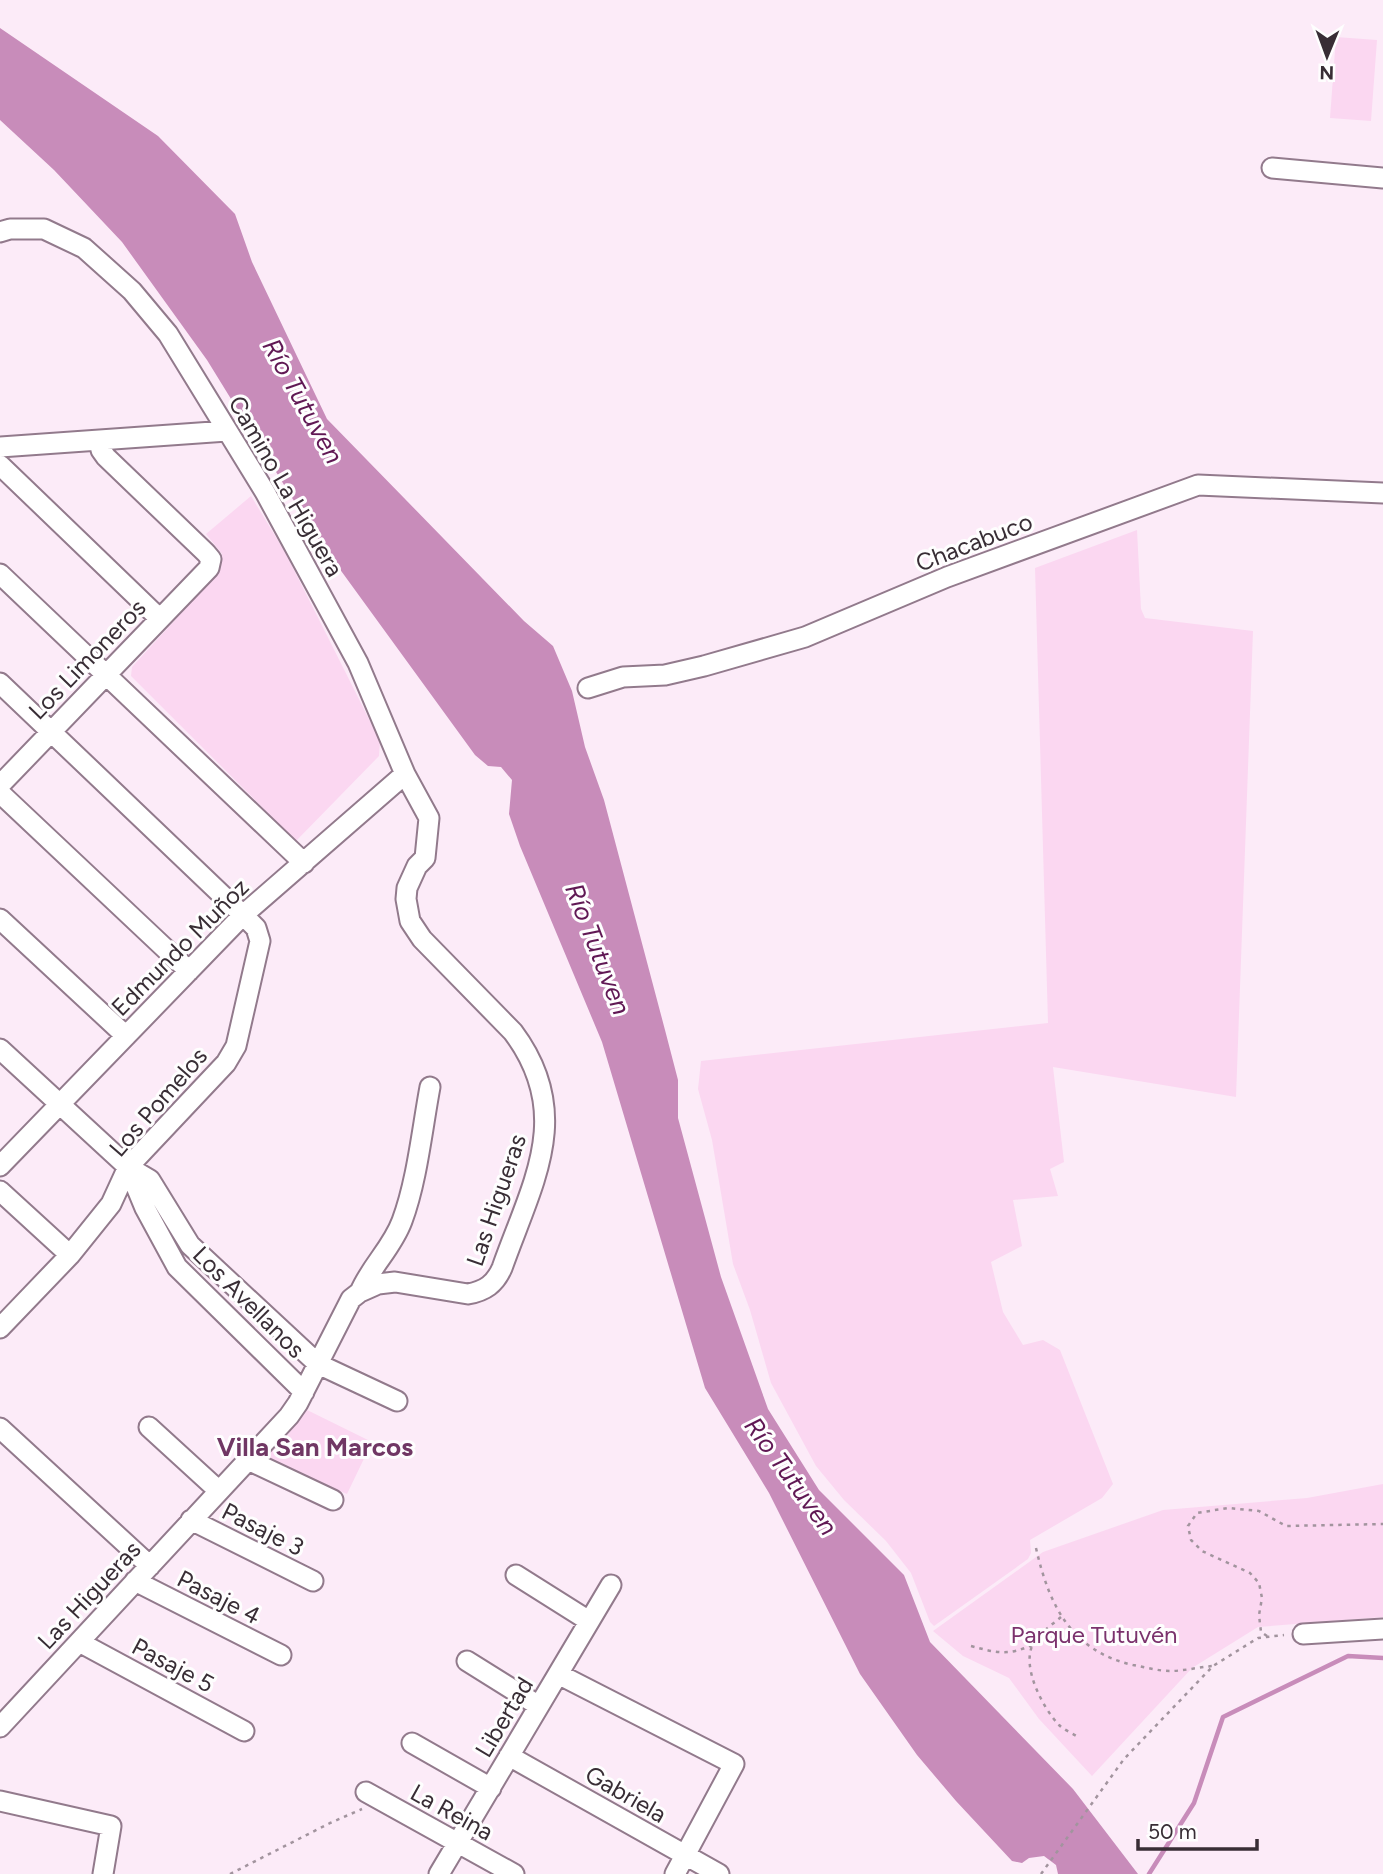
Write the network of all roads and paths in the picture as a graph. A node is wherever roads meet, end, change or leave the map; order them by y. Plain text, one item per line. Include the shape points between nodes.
1 (1272, 168) dead end
2 (1383, 178) edge
3 (0, 232) edge
4 (227, 431) junction
5 (99, 440) junction
6 (0, 447) edge
7 (0, 465) edge
8 (1383, 493) edge
9 (0, 574) edge
10 (160, 619) junction
11 (107, 675) junction
12 (0, 683) edge
13 (588, 688) dead end
14 (51, 732) junction
15 (405, 774) junction
16 (0, 785) edge
17 (0, 793) edge
18 (425, 858) joint
19 (304, 863) junction
20 (243, 915) junction
21 (0, 919) edge
22 (190, 971) junction
23 (126, 1035) junction
24 (0, 1049) edge
25 (430, 1087) dead end
26 (60, 1104) junction
27 (0, 1166) edge
28 (128, 1167) junction
29 (0, 1191) edge
30 (70, 1255) junction
31 (360, 1292) junction
32 (0, 1328) edge
33 (318, 1364) junction
34 (304, 1392) junction
35 (397, 1401) dead end
36 (149, 1427) dead end
37 (0, 1428) edge
38 (247, 1460) junction
39 (219, 1490) junction
40 (333, 1500) dead end
41 (191, 1520) junction
42 (1383, 1524) edge
43 (1036, 1548) dead end
44 (150, 1566) junction
45 (516, 1575) dead end
46 (135, 1581) junction
47 (313, 1581) dead end
48 (611, 1585) dead end
49 (1062, 1617) junction
50 (589, 1621) junction
51 (1383, 1629) edge
52 (1303, 1634) joint
53 (1268, 1637) junction
54 (79, 1642) junction
55 (1032, 1645) junction
56 (971, 1646) dead end
57 (281, 1656) dead end
58 (467, 1661) dead end
59 (1213, 1666) junction
60 (558, 1674) junction
61 (539, 1706) junction
62 (0, 1727) edge
63 (244, 1731) dead end
64 (1078, 1737) dead end
65 (412, 1742) dead end
66 (509, 1756) junction
67 (491, 1787) junction
68 (374, 1797) joint
69 (0, 1801) edge
70 (458, 1843) junction
71 (685, 1856) junction
72 (103, 1874) edge
73 (230, 1874) edge
74 (439, 1874) edge
75 (514, 1874) edge
76 (675, 1874) edge
77 (719, 1874) edge
78 (1041, 1874) edge

1 - 2 street
3 - 4 street, Camino La Higuera via 44,229 84,248 132,291 168,334
4 - 5 street
4 - 15 street, Camino La Higuera via 358,663
5 - 6 street
5 - 10 street, Los Limoneros via 106,457 211,559 209,568
7 - 10 street
8 - 13 street, Chacabuco via 1198,485 947,577 805,637 704,666 665,675 623,677
9 - 11 street
10 - 11 street, Los Limoneros
11 - 14 street, Los Limoneros
11 - 19 street
12 - 14 street, Los Pomelos
14 - 16 street, Los Limoneros
14 - 20 street, Los Pomelos
15 - 18 street, Camino La Higuera via 429,818
15 - 19 street, Edmundo Muñoz
17 - 22 street
18 - 31 street, Las Higueras via 407,888 410,921 422,940 513,1032 531,1059 545,1104 543,1150 502,1268 486,1289 468,1294 395,1282
19 - 20 street, Edmundo Muñoz
20 - 22 street, Edmundo Muñoz
20 - 28 street, Los Pomelos via 256,928 260,941 236,1046 226,1063
21 - 23 street
22 - 23 street, Edmundo Muñoz
23 - 26 street, Edmundo Muñoz
24 - 26 street, Los Avellanos
25 - 31 street via 402,1221
26 - 27 street, Edmundo Muñoz
26 - 28 street, Los Avellanos
28 - 30 street, Los Pomelos via 111,1204
28 - 33 street, Los Avellanos via 149,1181 190,1245
28 - 34 street, Los Avellanos via 177,1267
29 - 30 street
30 - 32 street, Los Pomelos
31 - 33 street, Las Higueras via 351,1299
33 - 34 street, Las Higueras
33 - 35 street, Los Avellanos
34 - 38 street, Las Higueras via 289,1416
36 - 39 street
37 - 44 street
38 - 39 street, Las Higueras
38 - 40 street
39 - 41 street, Las Higueras
41 - 44 street, Las Higueras
41 - 47 street, Pasaje 3
42 - 53 path via 1286,1526 1259,1511 1228,1508 1197,1513 1188,1526 1191,1540 1202,1551 1250,1573 1259,1583 1261,1632
43 - 49 path
44 - 46 street, Las Higueras
45 - 50 street
46 - 54 street, Las Higueras
46 - 57 street, Pasaje 4
48 - 50 street, Libertad
49 - 55 path
49 - 59 path via 1091,1648 1115,1660 1170,1671
50 - 60 street, Libertad
51 - 52 street
52 - 53 path
53 - 59 path via 1258,1638
54 - 62 street, Las Higueras
54 - 63 street, Pasaje 5
55 - 56 path via 1014,1653
55 - 64 path via 1032,1678 1044,1705 1061,1727
58 - 61 street
59 - 78 path via 1124,1759
60 - 61 street, Libertad
60 - 71 street via 734,1764
61 - 66 street, Libertad
65 - 67 street
66 - 67 street, Libertad
66 - 71 street, Gabriela
67 - 70 street, Libertad
68 - 70 street, La Reina
68 - 73 path
69 - 72 street via 111,1826
70 - 74 street, Libertad
70 - 75 street, La Reina
71 - 76 street
71 - 77 street, Gabriela

